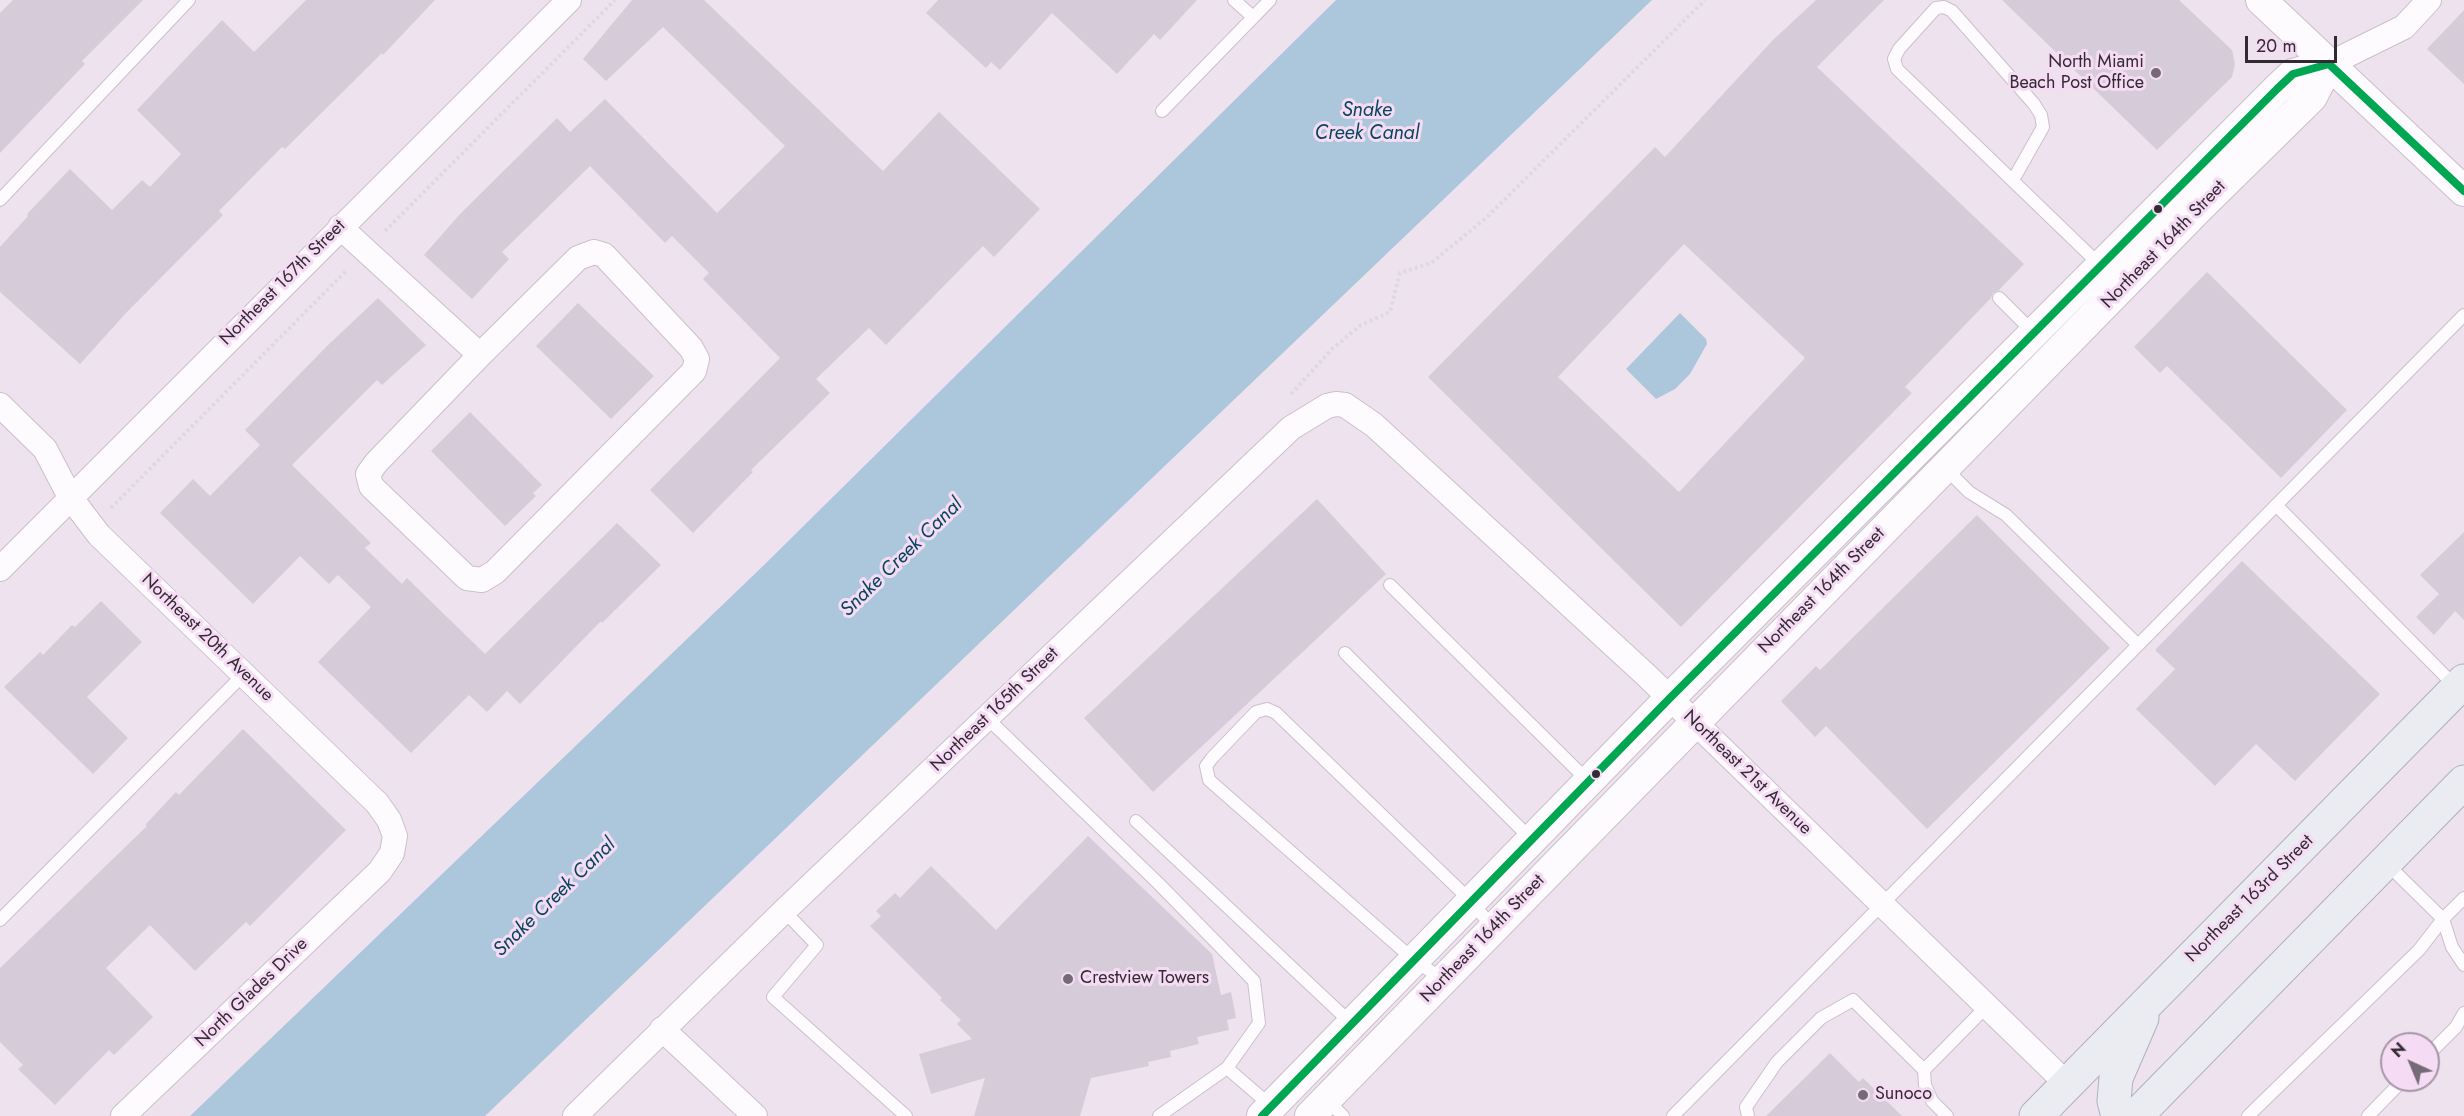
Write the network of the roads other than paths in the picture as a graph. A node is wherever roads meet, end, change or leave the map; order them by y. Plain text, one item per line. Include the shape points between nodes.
1 (189, 0) edge
2 (569, 0) edge
3 (1234, 0) edge
4 (1270, 0) edge
5 (2261, 0) edge
6 (2430, 0) edge
7 (1253, 17) junction
8 (2329, 64) junction
9 (1162, 111) dead end
10 (2013, 180) junction
11 (2464, 191) edge
12 (0, 200) edge
13 (340, 227) junction
14 (2102, 267) junction
15 (1999, 298) dead end
16 (2464, 315) edge
17 (2033, 332) junction
18 (480, 355) junction
19 (1336, 404) joint
20 (0, 405) edge
21 (1944, 468) junction
22 (70, 497) junction
23 (2276, 505) junction
24 (0, 569) edge
25 (1390, 585) dead end
26 (2138, 645) junction
27 (1345, 653) dead end
28 (244, 674) junction
29 (2461, 685) edge
30 (1670, 698) junction
31 (987, 718) junction
32 (1694, 722) junction
33 (1589, 782) junction
34 (2464, 782) edge
35 (1136, 821) dead end
36 (1532, 840) junction
37 (2385, 862) junction
38 (380, 871) joint
39 (2464, 898) edge
40 (1472, 901) junction
41 (1882, 905) junction
42 (784, 911) junction
43 (2443, 919) junction
44 (0, 920) edge
45 (1493, 928) junction
46 (1414, 960) junction
47 (2464, 965) edge
48 (1443, 980) junction
49 (2148, 1002) junction
50 (1987, 1006) junction
51 (2464, 1013) edge
52 (1352, 1024) junction
53 (662, 1029) junction
54 (2440, 1043) edge
55 (1227, 1068) junction
56 (1924, 1070) junction
57 (2391, 1092) edge
58 (2069, 1100) edge
59 (1326, 1110) edge
60 (1266, 1111) edge
61 (123, 1116) edge
62 (575, 1116) edge
63 (755, 1116) edge
64 (906, 1116) edge
65 (1159, 1116) edge
66 (1673, 1116) edge
67 (1748, 1116) edge
68 (1947, 1116) edge
69 (2036, 1116) edge
70 (2118, 1116) edge
71 (2136, 1116) edge
72 (2248, 1116) edge
73 (2367, 1116) edge

1 - 12 lane
2 - 13 street, Northeast 167th Street
3 - 7 lane
4 - 7 lane
5 - 8 street
6 - 8 street, Northeast 164th Street via 2404,27
7 - 9 lane
8 - 11 street
8 - 14 street, Northeast 164th Street via 2294,74
8 - 21 street, Northeast 164th Street via 2312,97
10 - 10 lane via 1897,69 1894,59 1899,49 1936,8 1952,11 2041,115 2043,127
10 - 14 lane
13 - 18 street
13 - 22 street, Northeast 167th Street
14 - 17 street, Northeast 164th Street
15 - 17 lane
16 - 23 lane
17 - 30 street, Northeast 164th Street
18 - 18 street via 578,258 594,252 604,255 698,359 694,371 495,572 482,580 467,578 371,486 368,474
19 - 30 street, Northeast 21st Avenue via 1345,405 1374,425
19 - 31 street, Northeast 165th Street via 1291,428
20 - 22 street, Northeast 20th Avenue via 45,449
21 - 26 lane via 1969,492 2006,515
21 - 32 street, Northeast 164th Street
22 - 24 street, Northeast 167th Street
22 - 28 street, Northeast 20th Avenue via 99,535
23 - 26 lane
23 - 29 lane
25 - 33 lane
26 - 41 lane
27 - 36 lane
28 - 38 street, Northeast 20th Avenue via 377,802 395,836 392,853
28 - 44 lane
29 - 49 main road, Northeast 163rd Street
30 - 32 street, Northeast 21st Avenue
30 - 33 street, Northeast 164th Street
31 - 42 street, Northeast 165th Street
31 - 55 lane via 1254,981 1259,1023
32 - 41 street, Northeast 21st Avenue
32 - 45 street, Northeast 164th Street
33 - 36 street, Northeast 164th Street
34 - 37 main road
35 - 52 lane
36 - 40 street, Northeast 164th Street
37 - 43 lane
37 - 71 main road
38 - 61 street, North Glades Drive
39 - 43 lane
40 - 45 lane
40 - 46 street, Northeast 164th Street
40 - 46 lane via 1276,713 1268,709 1256,712 1206,766 1209,780
41 - 50 street, Northeast 21st Avenue
41 - 66 lane
42 - 53 street, Northeast 165th Street
42 - 64 lane via 817,945 773,997
43 - 47 lane via 2452,947
43 - 72 lane via 2419,950
45 - 48 street, Northeast 164th Street
46 - 48 lane
46 - 52 street, Northeast 164th Street
48 - 59 street, Northeast 164th Street
49 - 58 main road, Northeast 163rd Street
49 - 70 main road via 2116,1078 2114,1101
50 - 56 lane
50 - 58 street, Northeast 21st Avenue
51 - 54 lane
52 - 60 street, Northeast 164th Street
53 - 62 street, Northeast 165th Street
53 - 63 street
55 - 60 lane
55 - 65 lane
56 - 67 lane via 1853,1000 1821,1018 1777,1062 1746,1107
56 - 68 lane via 1932,1101
57 - 73 lane
58 - 69 main road, Northeast 163rd Street

